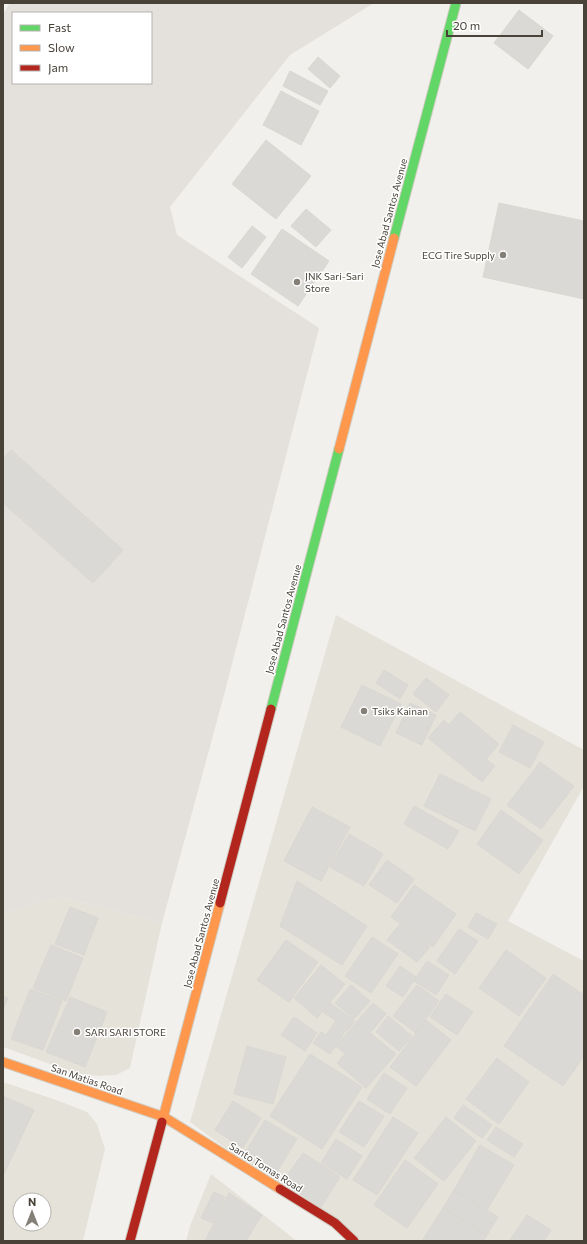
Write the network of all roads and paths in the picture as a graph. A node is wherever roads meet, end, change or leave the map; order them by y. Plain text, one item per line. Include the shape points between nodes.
1 (456, 3) edge
2 (3, 1062) edge
3 (164, 1117) junction
4 (130, 1241) edge
5 (354, 1241) edge

1 - 3 main road, Jose Abad Santos Avenue
2 - 3 main road, San Matias Road
3 - 4 main road, Jose Abad Santos Avenue
3 - 5 main road, Santo Tomas Road via 335,1223

